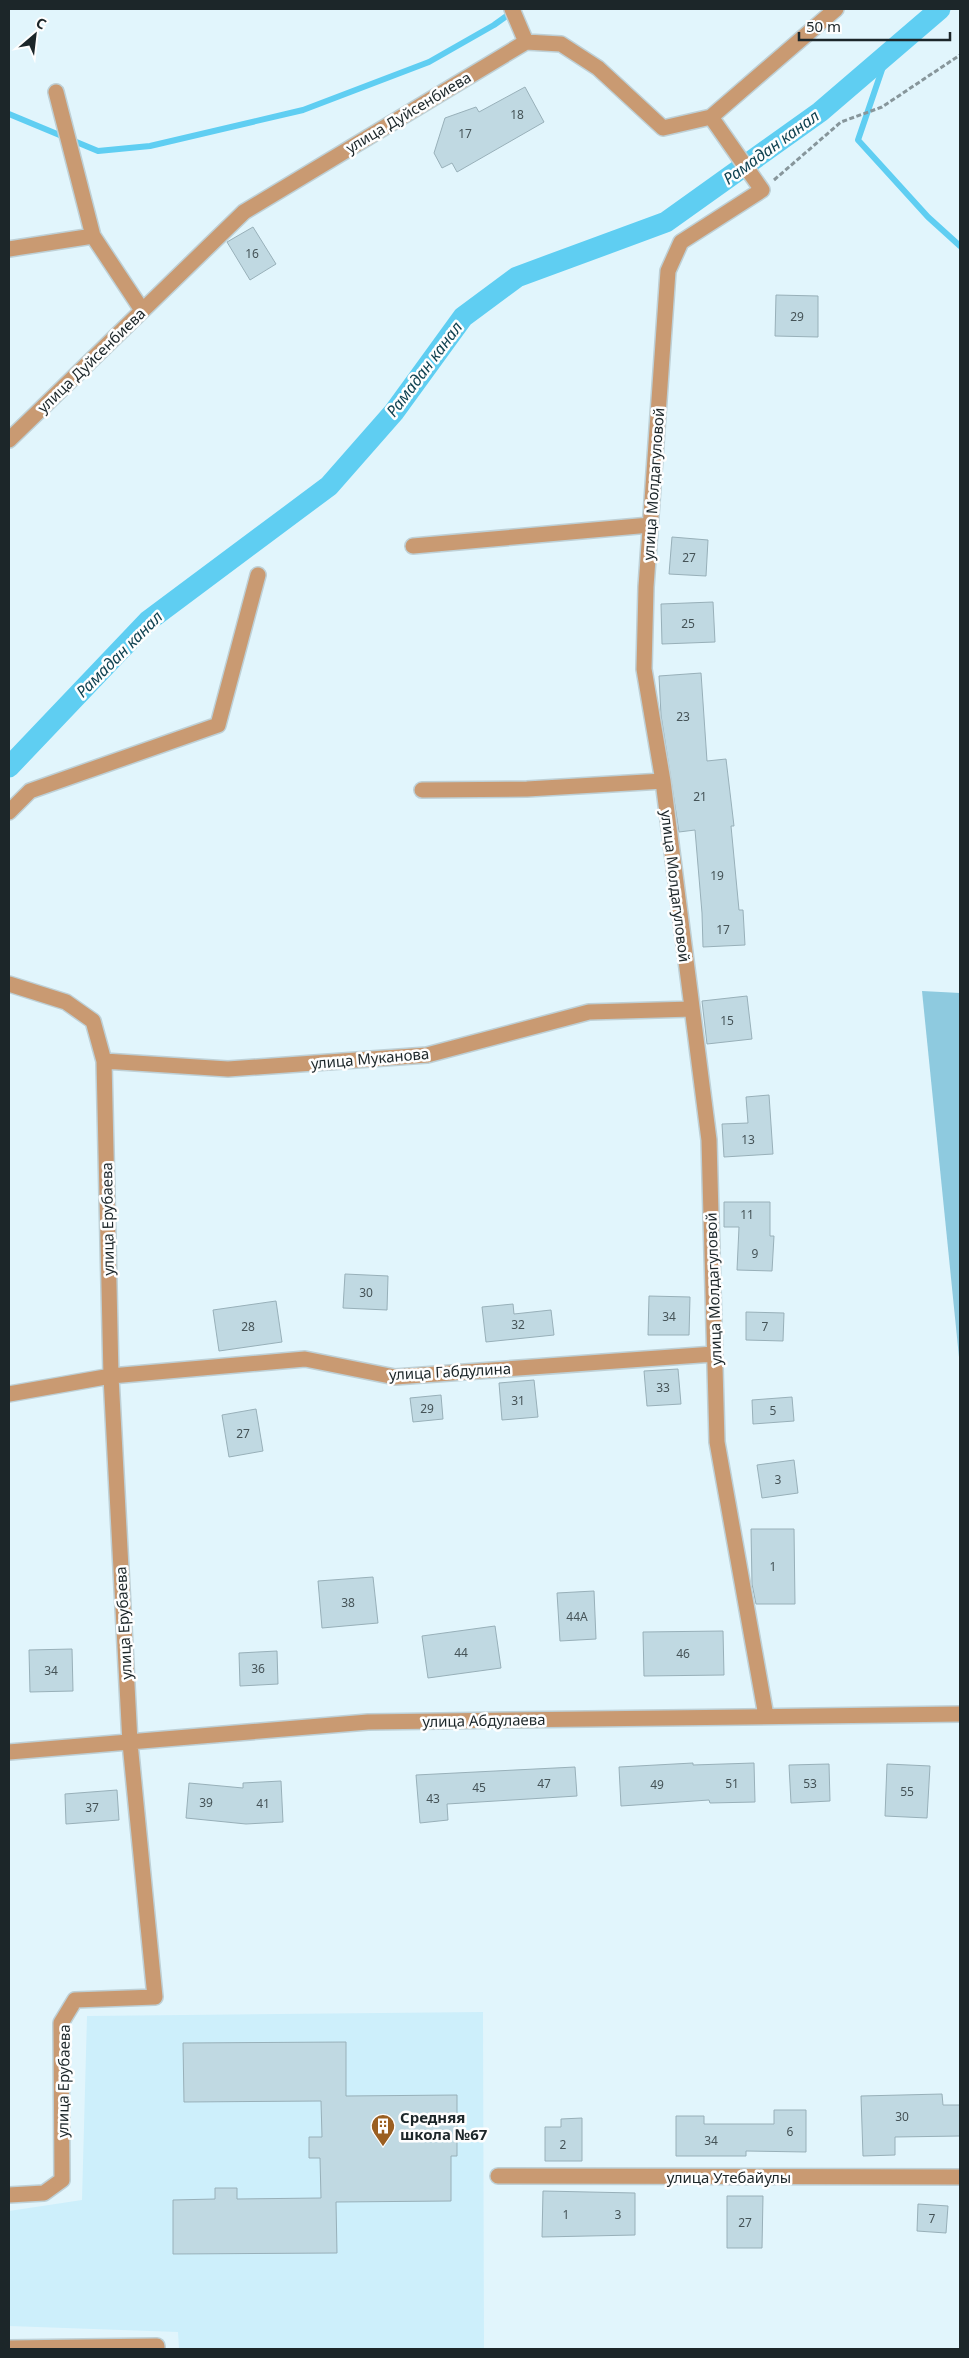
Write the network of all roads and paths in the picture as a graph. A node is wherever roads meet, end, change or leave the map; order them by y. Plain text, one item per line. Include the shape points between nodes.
1 (512, 9) edge
2 (836, 9) edge
3 (526, 42) junction
4 (960, 55) edge
5 (56, 92) dead end
6 (711, 117) junction
7 (762, 190) junction
8 (93, 236) junction
9 (9, 249) edge
10 (142, 310) junction
11 (9, 440) edge
12 (650, 525) junction
13 (413, 546) dead end
14 (258, 575) dead end
15 (663, 781) junction
16 (422, 790) dead end
17 (9, 812) edge
18 (9, 984) edge
19 (692, 1009) junction
20 (104, 1061) junction
21 (714, 1354) junction
22 (111, 1376) junction
23 (9, 1394) edge
24 (960, 1714) edge
25 (766, 1716) junction
26 (130, 1743) junction
27 (9, 1752) edge
28 (498, 2176) dead end
29 (960, 2177) edge
30 (9, 2195) edge
31 (9, 2348) edge
32 (157, 2349) edge

1 - 3 street
2 - 6 street
3 - 6 street via 562,44 598,68 663,128
3 - 10 street, улица Дуйсенбиева via 244,212
4 - 7 path via 882,107 841,122
5 - 8 street
6 - 7 street
7 - 12 street, улица Молдагуловой via 681,242 668,272
8 - 9 street
8 - 10 street
10 - 11 street, улица Дуйсенбиева
12 - 13 street
12 - 15 street, улица Молдагуловой via 644,669
14 - 17 street via 218,725 30,791
15 - 16 street via 527,789
15 - 19 street, улица Молдагуловой
18 - 20 street, улица Ерубаева via 66,1002 93,1021
19 - 20 street, улица Муканова via 589,1012 427,1055 228,1069
19 - 21 street, улица Молдагуловой via 709,1140
20 - 22 street, улица Ерубаева
21 - 22 street, улица Габдулина via 395,1377 305,1359
21 - 25 street, улица Молдагуловой via 717,1442
22 - 23 street, улица Габдулина
22 - 26 street, улица Ерубаева
24 - 25 street, улица Абдулаева
25 - 26 street, улица Абдулаева via 368,1722
26 - 27 street, улица Абдулаева
26 - 30 street, улица Ерубаева via 155,1997 75,2000 61,2022 62,2180 44,2194
28 - 29 street, улица Утебайулы
31 - 32 street via 157,2346

